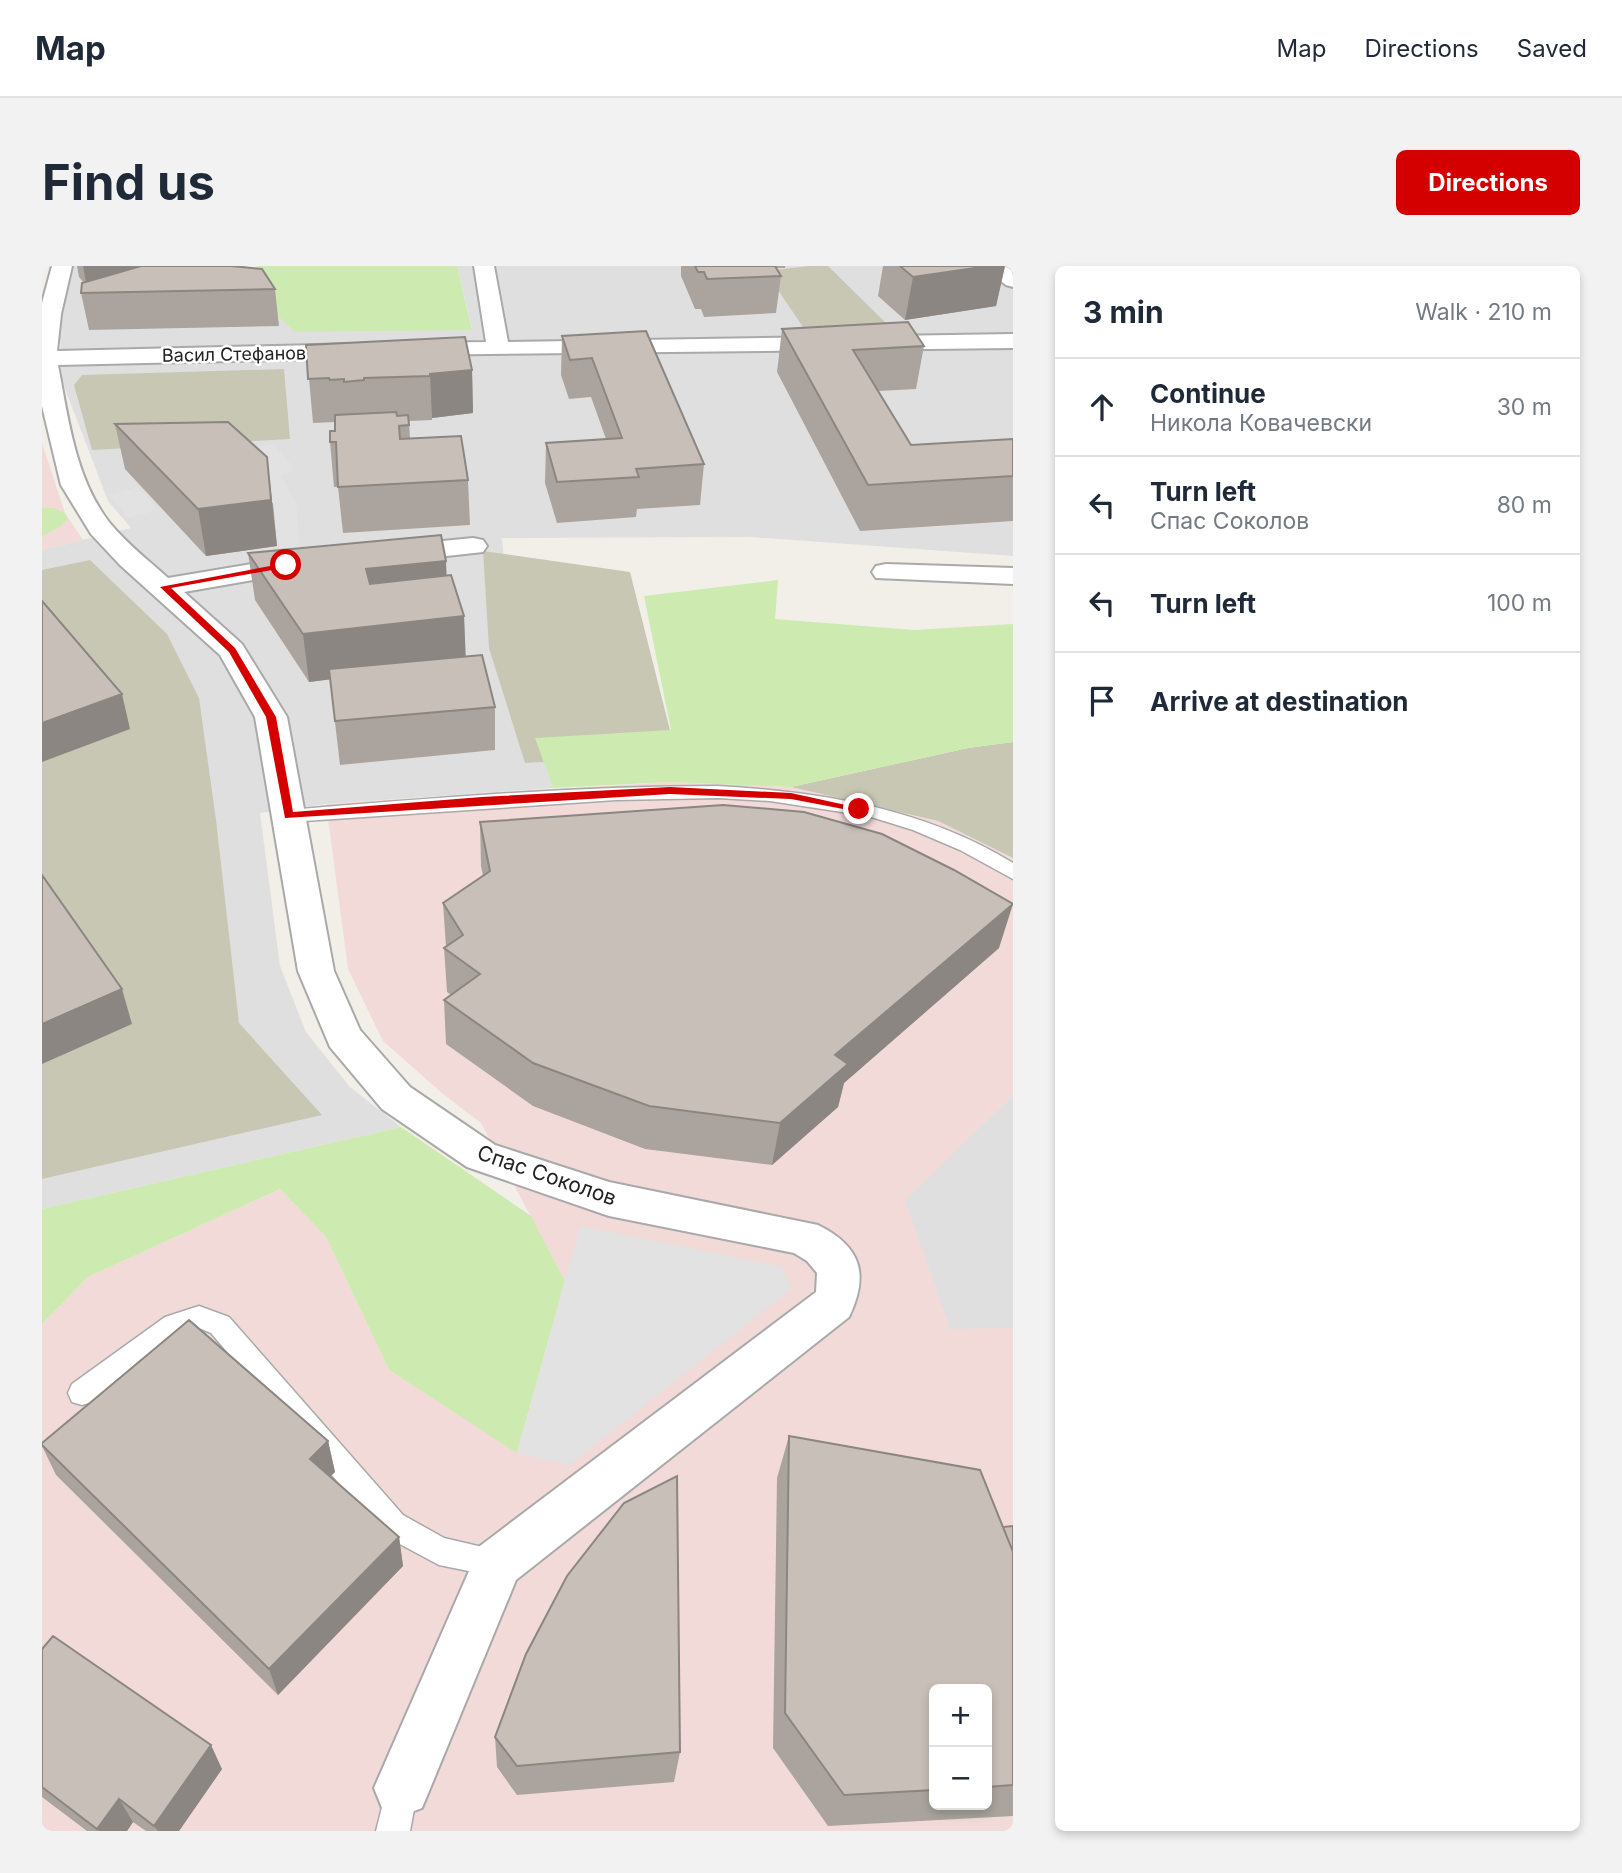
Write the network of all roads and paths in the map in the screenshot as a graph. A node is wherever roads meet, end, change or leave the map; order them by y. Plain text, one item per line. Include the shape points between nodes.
1 (62, 266) edge
2 (484, 266) edge
3 (991, 266) edge
4 (1013, 281) edge
5 (1013, 341) edge
6 (498, 349) junction
7 (43, 358) edge
8 (473, 546) dead end
9 (361, 557) edge
10 (323, 561) edge
11 (886, 572) dead end
12 (1013, 576) edge
13 (164, 587) junction
14 (289, 816) junction
15 (1013, 872) edge
16 (82, 1393) dead end
17 (498, 1563) junction
18 (402, 1788) joint
19 (393, 1831) edge

1 - 7 street, Спас Соколов
2 - 6 street
3 - 4 street
5 - 6 street, Васил Стефанов
6 - 7 street, Васил Стефанов
7 - 13 street, Спас Соколов via 81,499 100,528
8 - 9 street
10 - 13 street
11 - 12 street
13 - 14 street, Спас Соколов via 232,650 271,717
14 - 15 lane via 670,790 791,796 871,812 967,845
14 - 17 street, Спас Соколов via 316,971 344,1037 396,1098 481,1156 609,1199 803,1237 818,1243 838,1266 841,1279 833,1304
16 - 17 lane via 174,1325 199,1317 219,1325 393,1525 439,1551
17 - 18 street, Спас Соколов
18 - 19 lane

